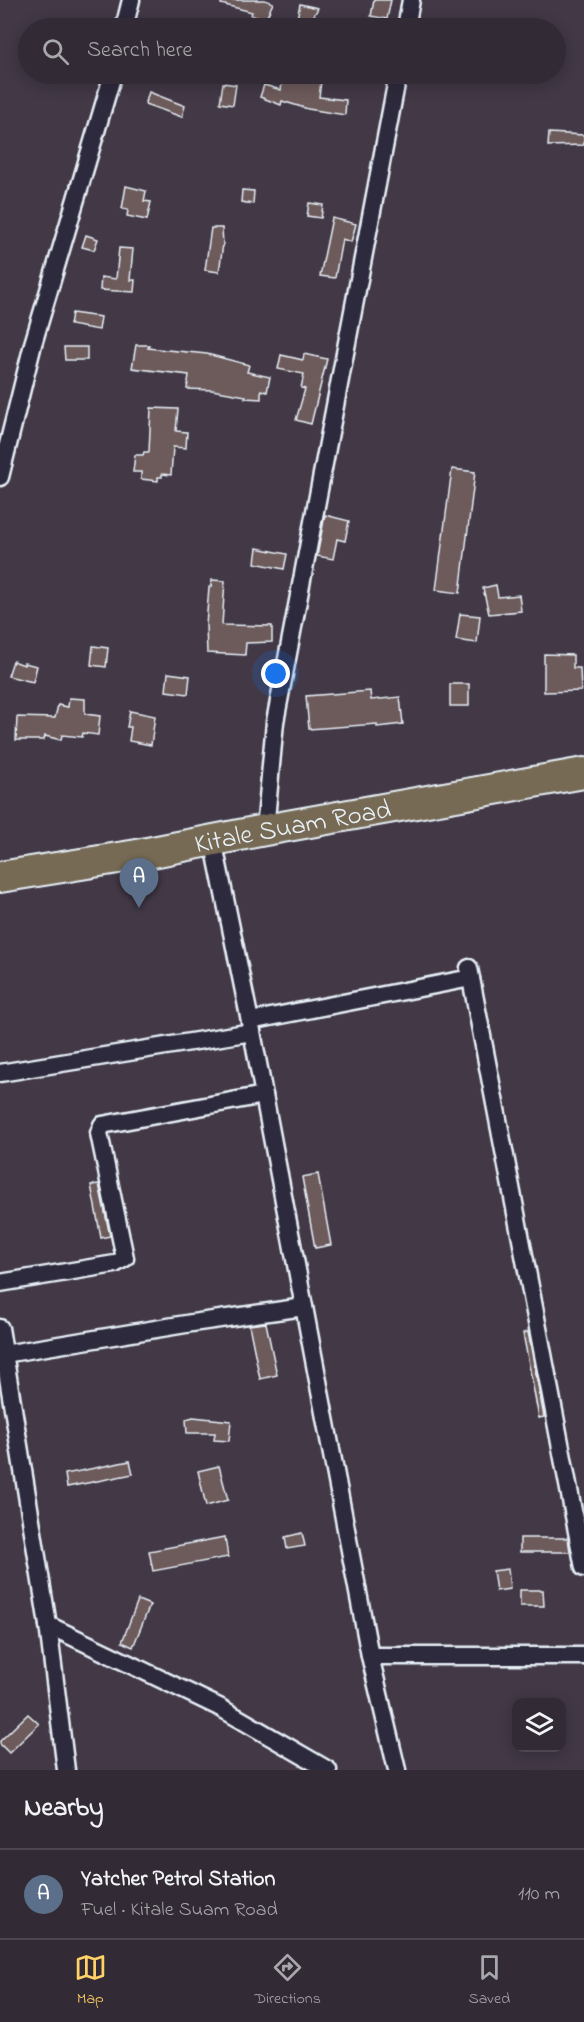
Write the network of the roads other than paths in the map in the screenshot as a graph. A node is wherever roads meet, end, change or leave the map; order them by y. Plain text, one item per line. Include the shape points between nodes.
1 (131, 0) edge
2 (411, 0) edge
3 (126, 18) edge
4 (408, 18) edge
5 (110, 84) edge
6 (396, 84) edge
7 (0, 477) edge
8 (584, 773) edge
9 (265, 830) junction
10 (213, 840) junction
11 (0, 877) edge
12 (251, 1027) junction
13 (0, 1073) edge
14 (264, 1095) junction
15 (0, 1283) edge
16 (304, 1307) junction
17 (0, 1329) edge
18 (4, 1354) junction
19 (584, 1568) edge
20 (48, 1625) junction
21 (370, 1656) junction
22 (584, 1656) edge
23 (66, 1770) edge
24 (328, 1770) edge
25 (397, 1770) edge

1 - 3 street
2 - 4 street
5 - 7 street via 33,344
6 - 9 street via 278,711
8 - 9 highway, Kitale Suam Road
9 - 10 highway, Kitale Suam Road
10 - 11 highway, Kitale Suam Road
10 - 12 street
12 - 13 street
12 - 14 street
12 - 19 street via 470,973
14 - 15 street via 102,1125 99,1134 125,1258 115,1264
14 - 16 street
16 - 18 street
16 - 21 street
17 - 18 street
18 - 20 street
20 - 23 street
20 - 24 street via 219,1707
21 - 22 street
21 - 25 street

